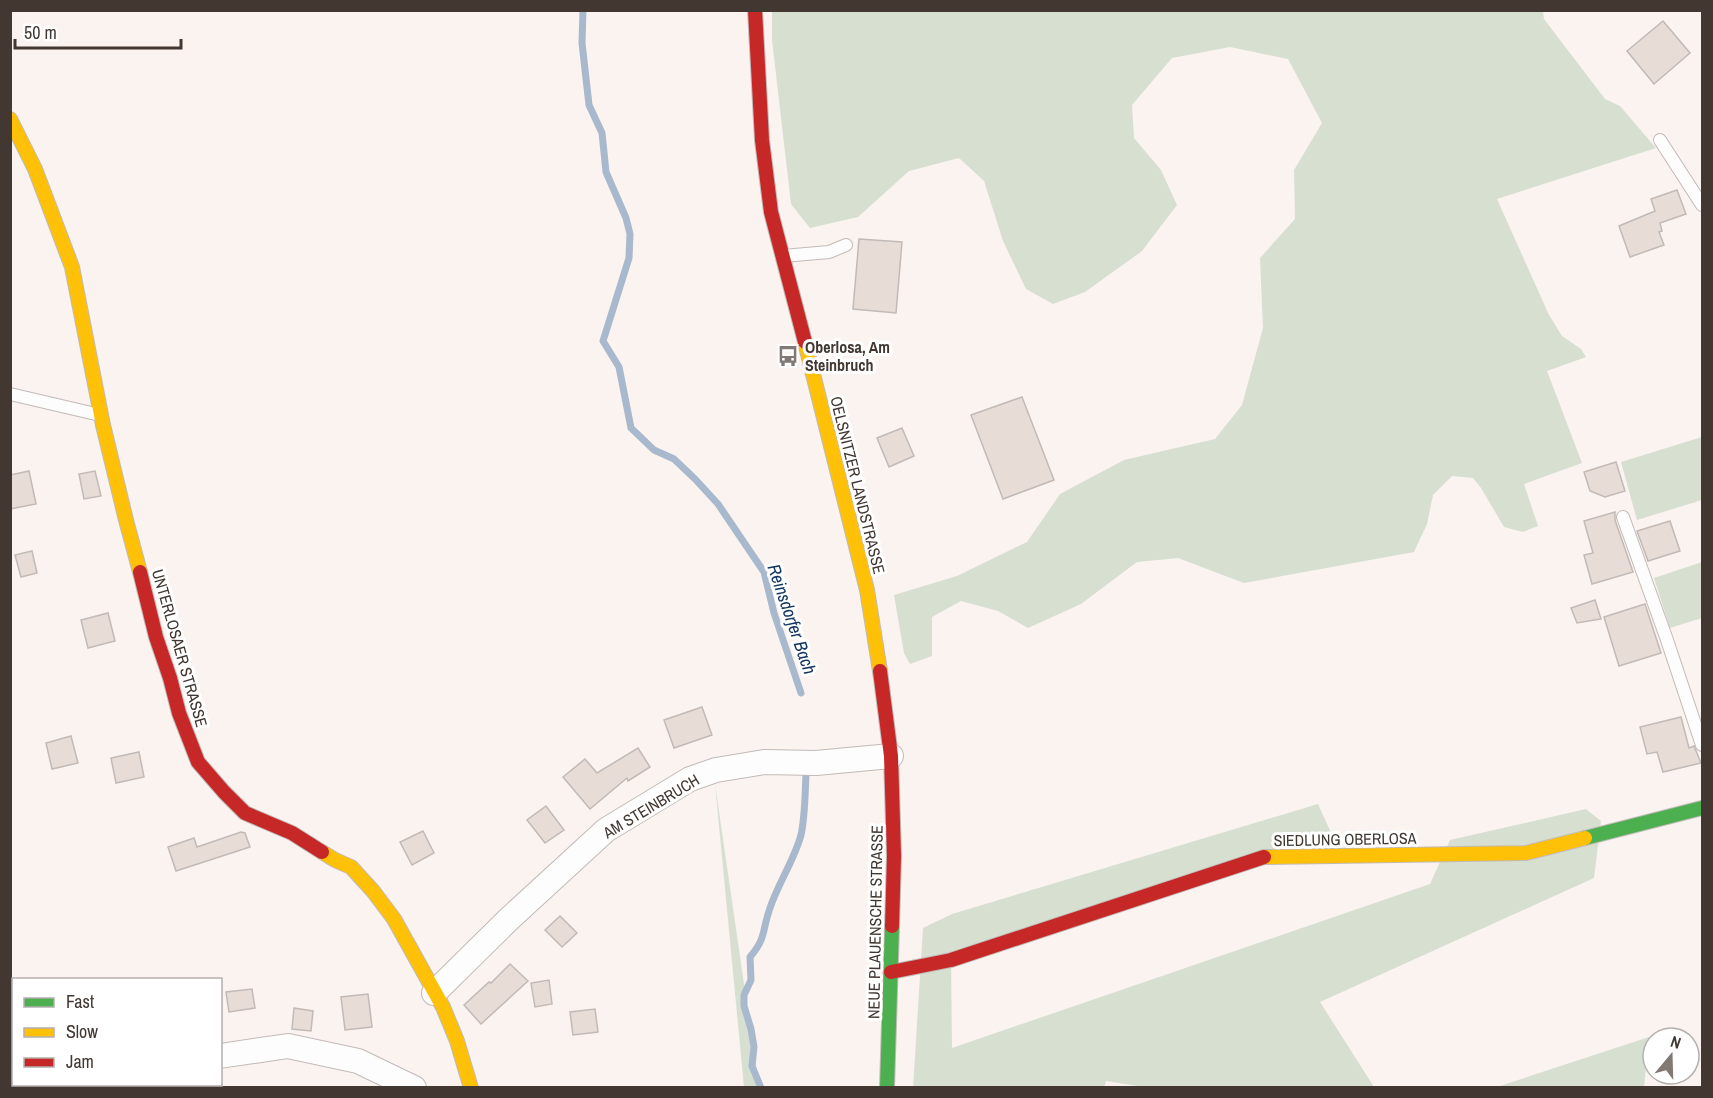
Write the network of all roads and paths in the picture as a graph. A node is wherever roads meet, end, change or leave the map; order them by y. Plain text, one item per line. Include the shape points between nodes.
1 (755, 10) edge
2 (10, 119) edge
3 (1660, 140) dead end
4 (1702, 205) edge
5 (846, 245) dead end
6 (781, 256) junction
7 (10, 393) edge
8 (101, 416) junction
9 (1623, 517) dead end
10 (1702, 745) edge
11 (891, 756) junction
12 (1702, 808) edge
13 (891, 972) junction
14 (434, 993) junction
15 (222, 1056) edge
16 (414, 1088) edge
17 (471, 1088) edge
18 (887, 1088) edge

1 - 6 street, OELSNITZER LANDSTRASSE via 762,140
2 - 8 street, UNTERLOSAER STRASSE via 35,169 72,267
3 - 4 lane
5 - 6 lane via 829,252
6 - 11 street, OELSNITZER LANDSTRASSE via 867,590
7 - 8 lane
8 - 14 street, UNTERLOSAER STRASSE via 156,637 198,762 245,813 292,833 351,867 394,919
9 - 10 lane
11 - 13 street, NEUE PLAUENSCHE STRASSE
11 - 14 street, AM STEINBRUCH via 816,763 764,762 690,779 606,830
12 - 13 street, SIEDLUNG OBERLOSA via 1526,853 1266,856 951,960
13 - 18 street, NEUE PLAUENSCHE STRASSE
14 - 17 street, UNTERLOSAER STRASSE via 457,1041
15 - 16 street via 288,1046 358,1061

